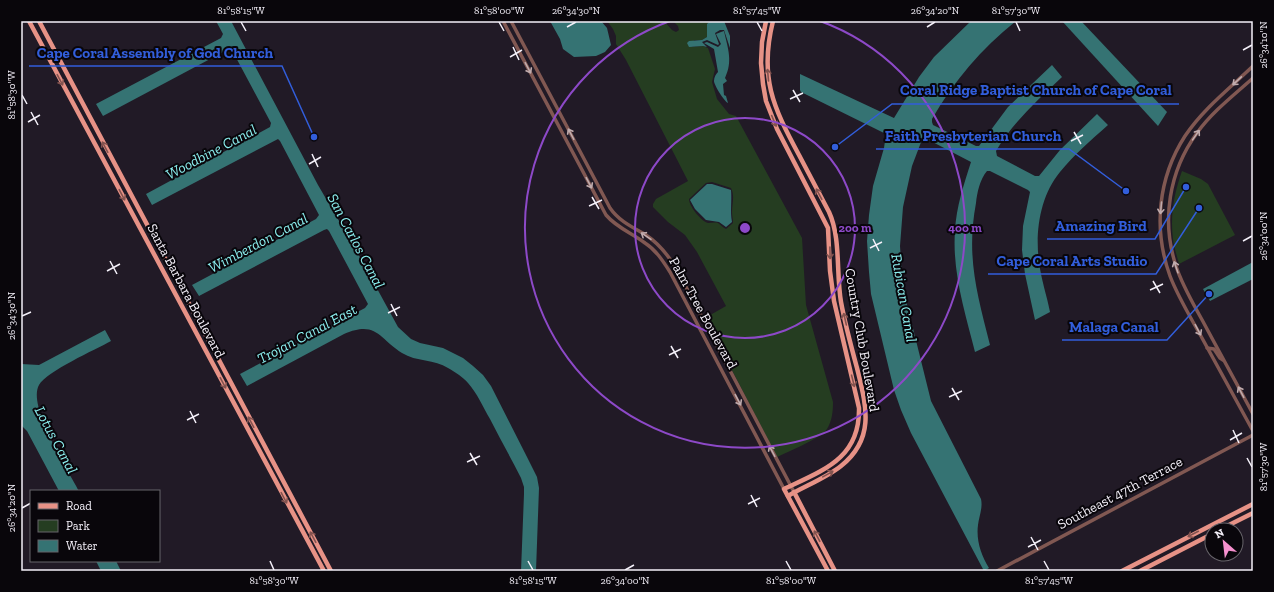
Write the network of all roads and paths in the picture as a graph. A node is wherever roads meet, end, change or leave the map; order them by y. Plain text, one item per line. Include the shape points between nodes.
1 (29, 21) edge
2 (39, 21) edge
3 (503, 21) edge
4 (511, 21) edge
5 (766, 21) edge
6 (773, 21) edge
7 (1253, 66) edge
8 (1253, 78) edge
9 (604, 198) junction
10 (598, 201) junction
11 (662, 249) junction
12 (657, 253) junction
13 (689, 293) junction
14 (683, 296) junction
15 (842, 305) junction
16 (835, 306) junction
17 (713, 338) junction
18 (706, 341) junction
19 (850, 342) junction
20 (844, 344) junction
21 (1207, 348) junction
22 (1224, 360) junction
23 (734, 379) junction
24 (728, 382) junction
25 (1253, 414) edge
26 (756, 421) junction
27 (750, 424) junction
28 (1253, 431) edge
29 (1253, 435) edge
30 (780, 466) junction
31 (774, 469) junction
32 (791, 486) junction
33 (784, 489) junction
34 (794, 492) junction
35 (788, 496) junction
36 (1253, 504) edge
37 (1253, 513) edge
38 (1235, 522) edge
39 (1204, 538) edge
40 (324, 571) edge
41 (331, 571) edge
42 (828, 571) edge
43 (835, 571) edge
44 (997, 571) edge
45 (1122, 571) edge
46 (1140, 571) edge

1 -> 40 main road, Santa Barbara Boulevard
41 -> 2 main road, Santa Barbara Boulevard
3 -> 10 street, Palm Tree Boulevard
9 -> 4 street, Palm Tree Boulevard
5 -> 16 main road, Country Club Boulevard via 761,63 766,101 777,129 827,224
15 -> 6 main road, Country Club Boulevard via 834,225 781,121 770,90 767,53
7 -> 21 street via 1203,113 1187,133 1168,169 1162,192 1160,222 1165,257 1174,284
22 -> 8 street via 1176,266 1169,233 1170,201 1177,169 1194,138 1206,122
9 - 10 street
11 -> 9 street, Palm Tree Boulevard via 649,237 619,218
10 - 12 street, Palm Tree Boulevard via 617,226
11 - 12 street
11 - 13 street, Palm Tree Boulevard
12 - 14 street, Palm Tree Boulevard
13 - 14 street
13 - 17 street, Palm Tree Boulevard
14 - 18 street, Palm Tree Boulevard
15 - 16 main road
19 -> 15 main road, Country Club Boulevard
16 - 20 main road, Country Club Boulevard
17 - 18 street
17 - 23 street, Palm Tree Boulevard
18 - 24 street, Palm Tree Boulevard
19 - 20 main road
34 -> 19 main road, Country Club Boulevard via 842,466 862,437 866,408
20 -> 32 main road, Country Club Boulevard via 859,403 859,420 855,435 850,446 837,461
21 - 22 street via 1214,349
21 - 28 street
25 -> 22 street
23 - 24 street
23 - 26 street, Palm Tree Boulevard
24 -> 27 street, Palm Tree Boulevard
26 - 27 street
30 -> 26 street, Palm Tree Boulevard
27 - 31 street, Palm Tree Boulevard
29 - 44 street, Southeast 47th Terrace
30 - 31 street
30 - 32 street, Palm Tree Boulevard
31 - 33 street, Palm Tree Boulevard
32 - 33 main road, Country Club Boulevard
32 - 34 street, Palm Tree Boulevard
33 - 35 main road, Palm Tree Boulevard
34 - 35 main road, Country Club Boulevard
43 -> 34 main road, Palm Tree Boulevard
35 - 42 main road, Palm Tree Boulevard
36 -> 45 main road
37 - 38 main road
39 - 46 main road

